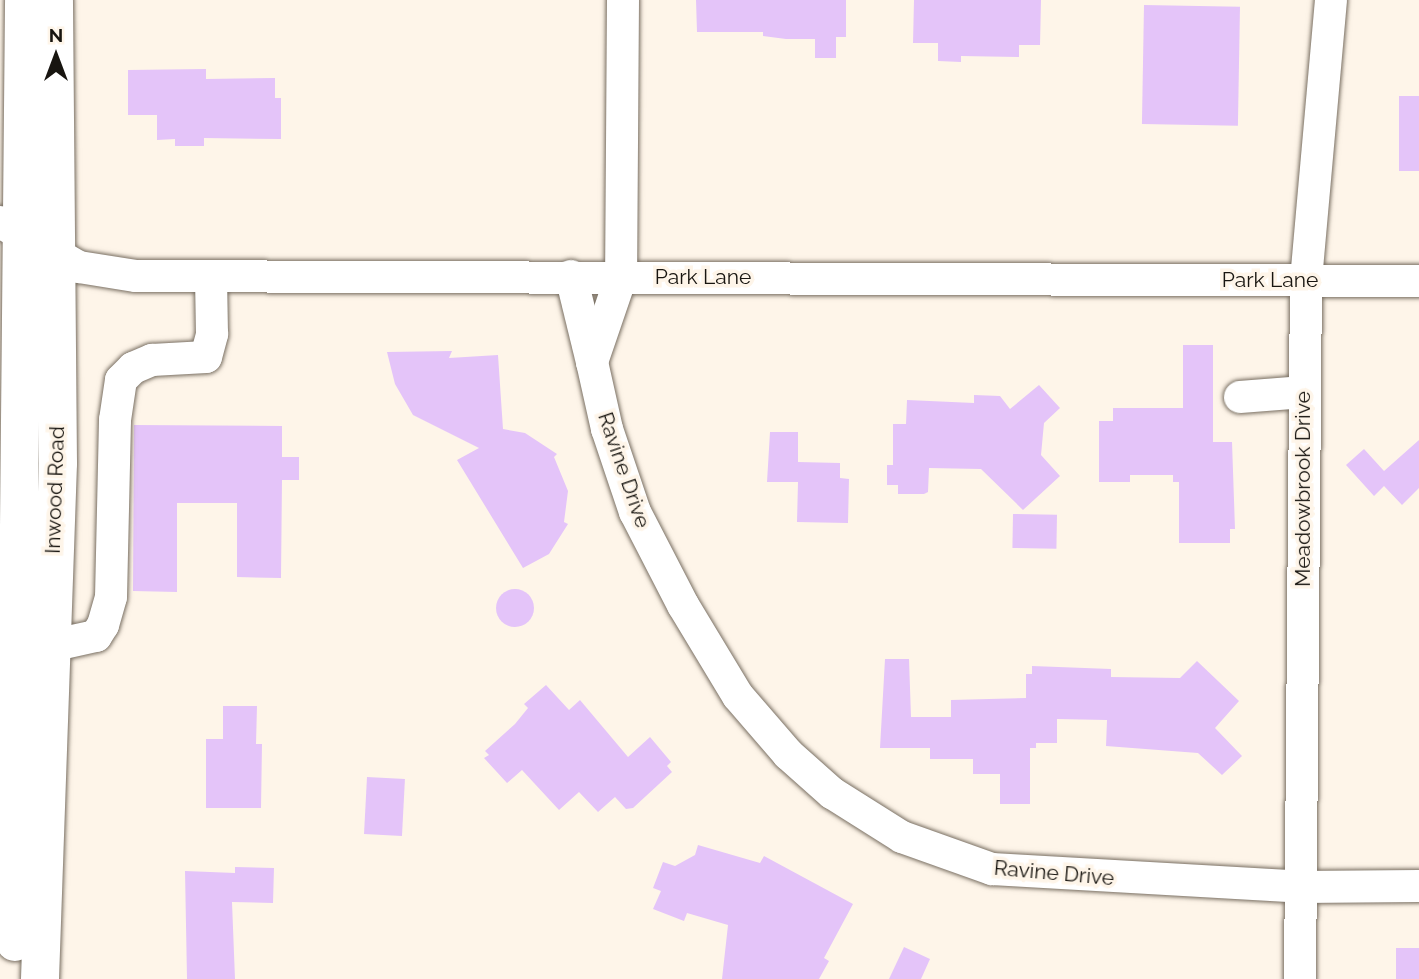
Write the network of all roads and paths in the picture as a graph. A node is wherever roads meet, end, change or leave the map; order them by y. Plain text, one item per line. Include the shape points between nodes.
1 (24, 0) edge
2 (54, 0) edge
3 (623, 0) edge
4 (1331, 0) edge
5 (10, 228) edge
6 (56, 255) junction
7 (211, 276) junction
8 (571, 276) junction
9 (621, 277) junction
10 (1306, 280) junction
11 (1419, 281) edge
12 (592, 362) junction
13 (1304, 393) junction
14 (1240, 397) dead end
15 (39, 668) junction
16 (1419, 886) edge
17 (1301, 887) junction
18 (14, 979) edge
19 (40, 979) edge
20 (1300, 979) edge

1 - 5 main road, Inwood Road
2 - 6 main road, Inwood Road
3 - 9 street
4 - 10 street, Meadowbrook Drive
5 - 6 street, Park Lane
5 - 15 main road, Inwood Road
6 - 7 street, Park Lane via 106,273
6 - 15 main road, Inwood Road via 58,463
7 - 8 street, Park Lane
7 - 15 street via 212,334 206,357 152,359 132,368 121,380 115,420 111,597 103,625 96,636
8 - 9 street, Park Lane
8 - 12 street, Ravine Drive
9 - 10 street, Park Lane
9 - 12 street
10 - 11 street, Park Lane
10 - 13 street, Meadowbrook Drive
12 - 17 street, Ravine Drive via 607,429 635,512 683,605 738,695 788,754 832,793 902,837 992,869
13 - 14 street
13 - 17 street, Meadowbrook Drive
15 - 18 main road, Inwood Road
15 - 19 main road, Inwood Road
16 - 17 street, Ravine Drive
17 - 20 street, Meadowbrook Drive

